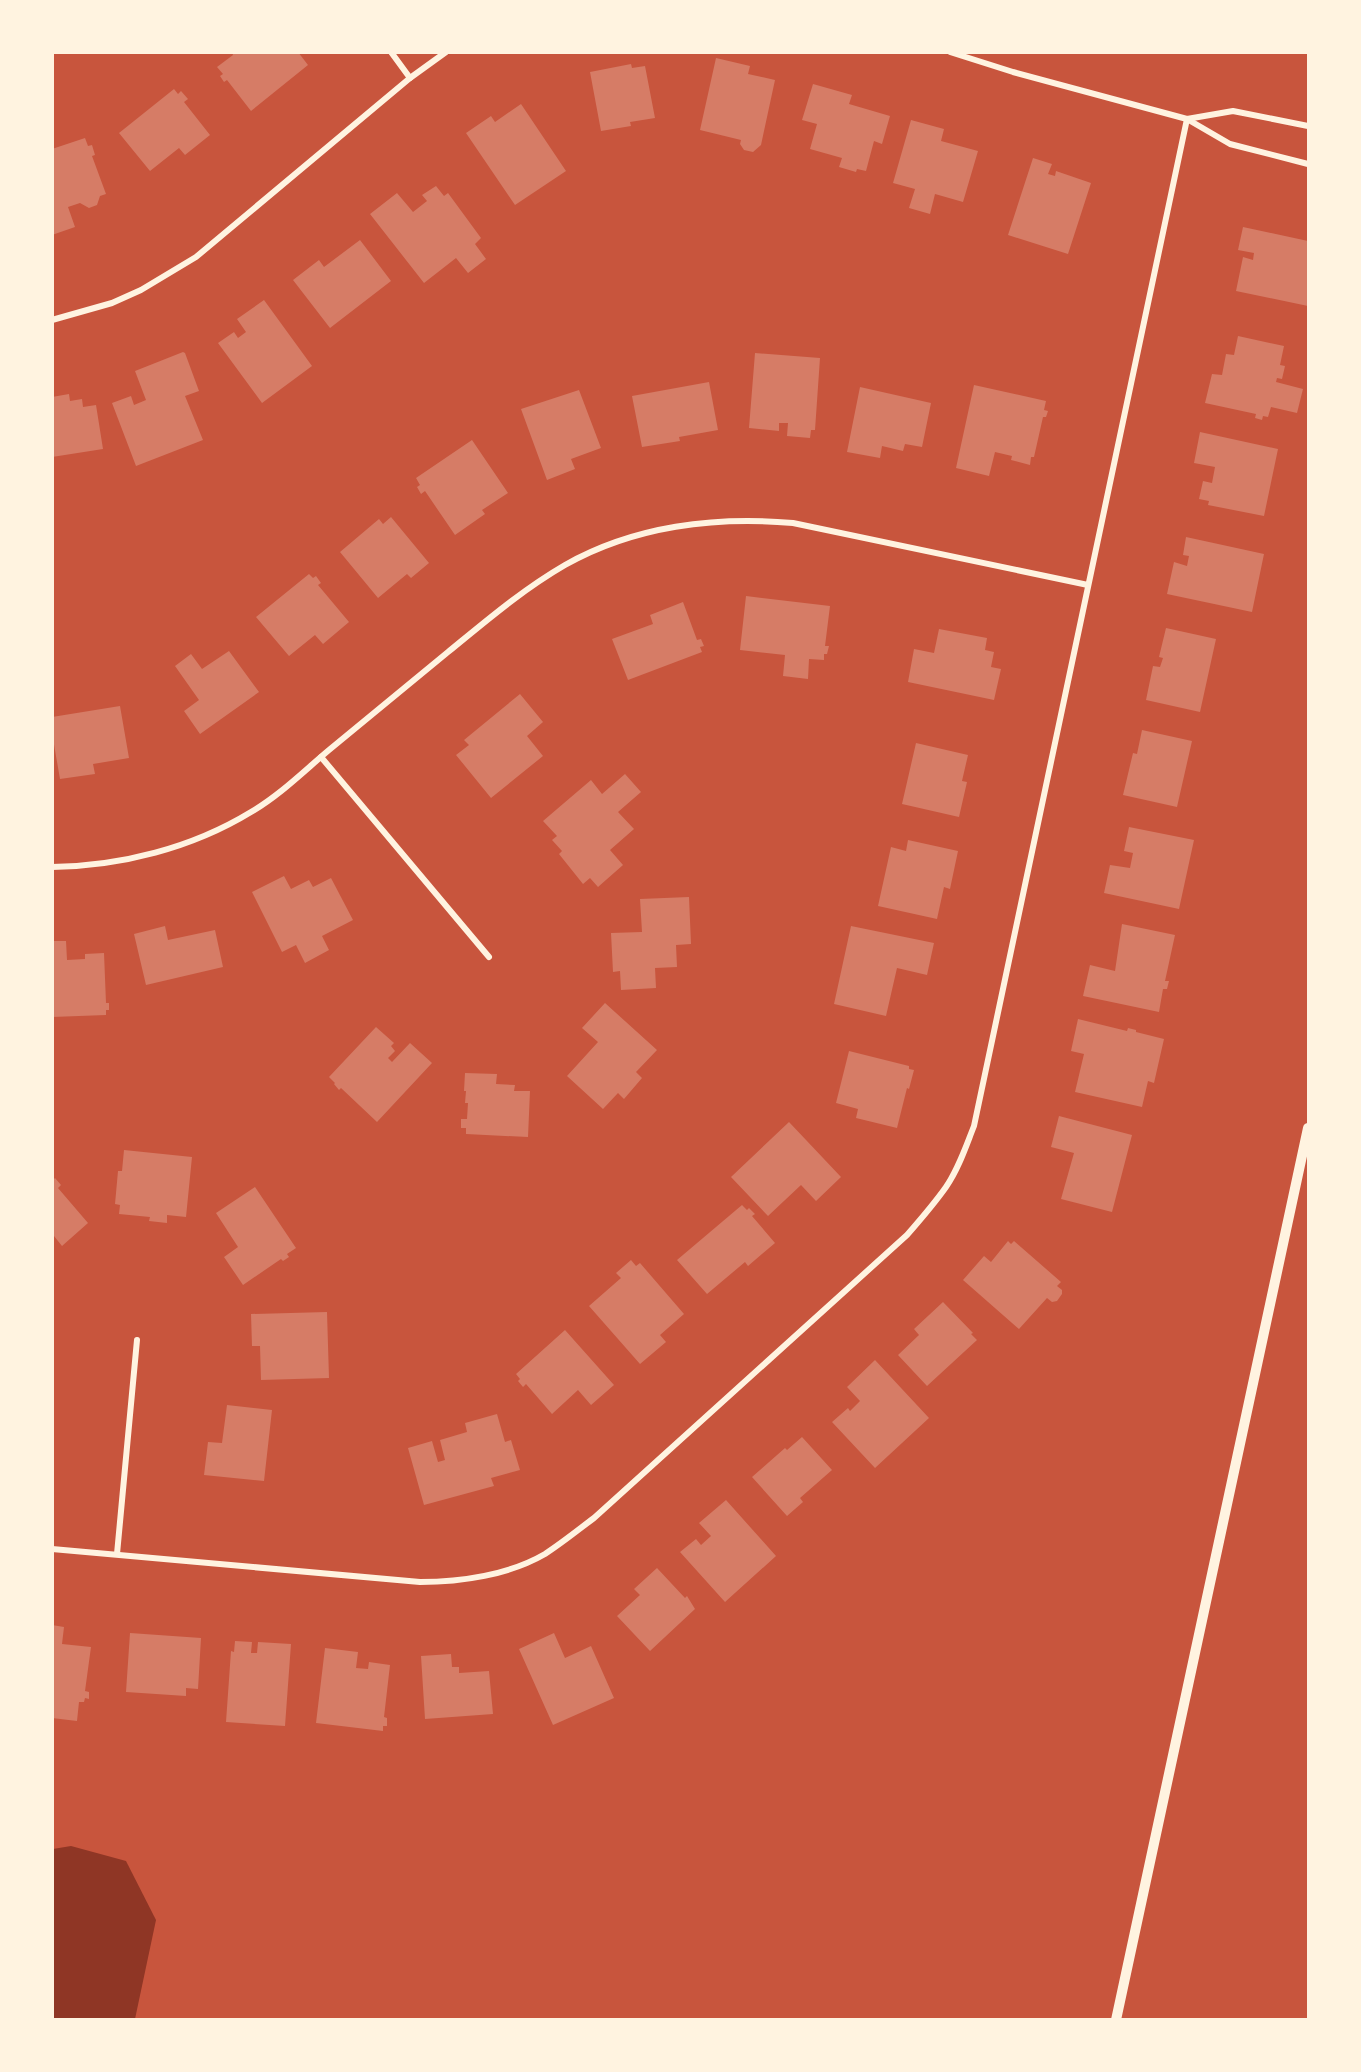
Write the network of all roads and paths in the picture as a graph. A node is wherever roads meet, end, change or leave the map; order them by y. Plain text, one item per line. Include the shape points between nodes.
1 (391, 52) edge
2 (446, 52) edge
3 (950, 52) edge
4 (410, 78) junction
5 (1187, 119) junction
6 (1308, 126) edge
7 (1308, 164) edge
8 (52, 320) edge
9 (1088, 585) junction
10 (321, 757) junction
11 (52, 867) edge
12 (489, 957) dead end
13 (1308, 1128) edge
14 (137, 1340) dead end
15 (52, 1549) edge
16 (117, 1554) junction
17 (1116, 2019) edge

1 - 4 street
2 - 4 street
3 - 5 street
4 - 8 street via 196,257 112,303
5 - 6 street via 1233,111
5 - 7 street via 1230,144
5 - 9 street
9 - 10 street via 793,522 726,521 667,528 608,546 537,581
9 - 16 street via 980,1101 966,1149 946,1186 907,1234 594,1518 544,1555 484,1576 420,1582
10 - 11 street via 230,824 166,850 84,866
10 - 12 street
13 - 17 street
14 - 16 street
15 - 16 street

